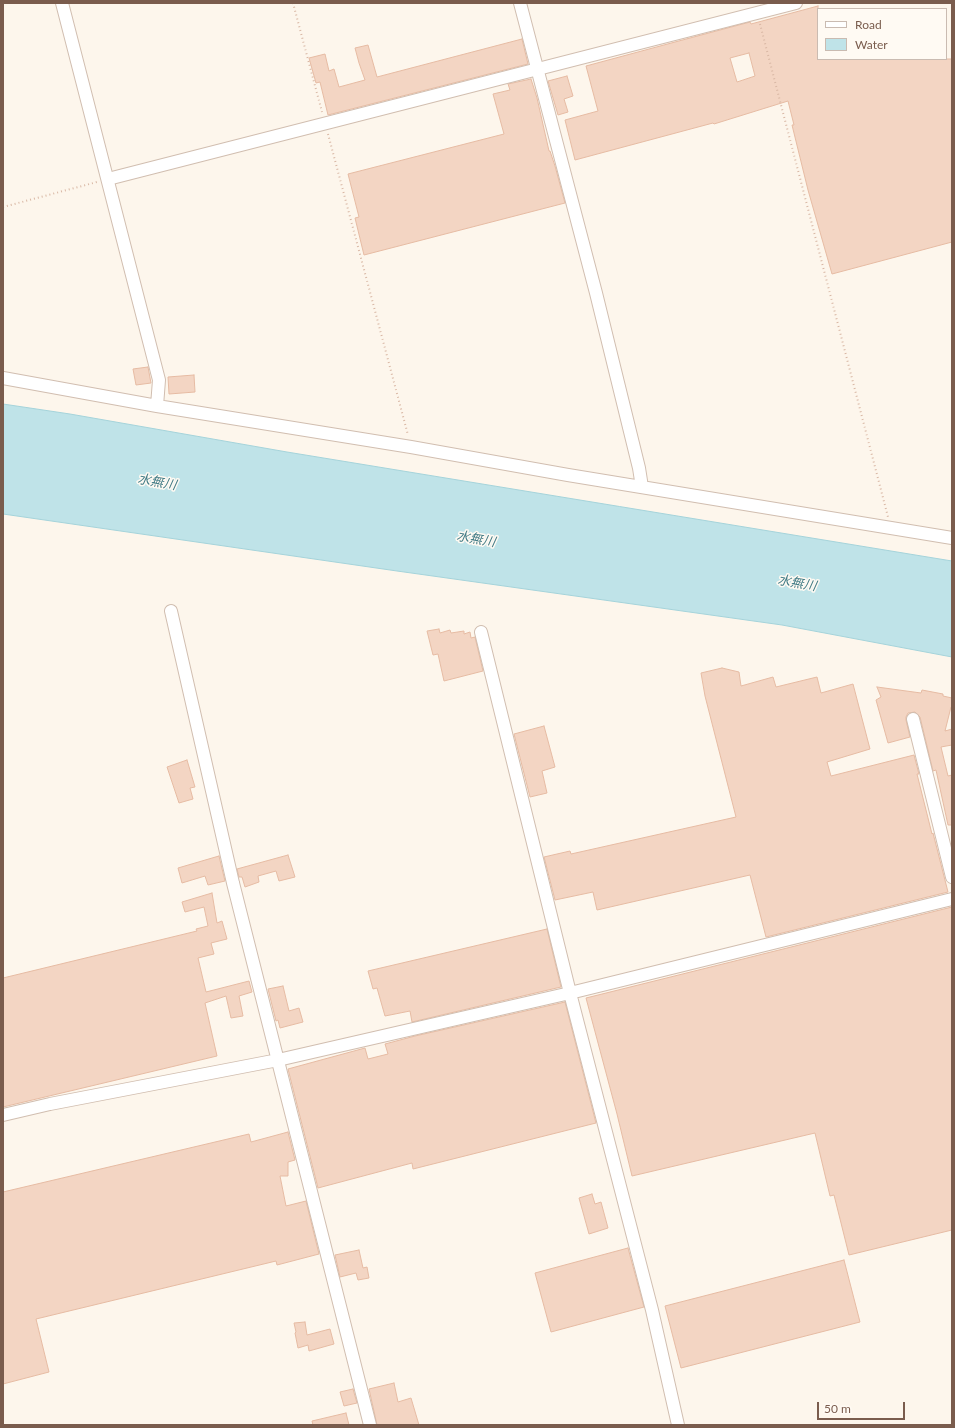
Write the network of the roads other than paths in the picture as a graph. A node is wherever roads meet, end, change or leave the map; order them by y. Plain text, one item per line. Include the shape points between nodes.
1 (62, 3) edge
2 (520, 3) edge
3 (796, 3) edge
4 (537, 69) junction
5 (108, 180) junction
6 (3, 378) edge
7 (157, 406) junction
8 (642, 487) junction
9 (952, 538) edge
10 (171, 611) dead end
11 (481, 632) dead end
12 (913, 719) dead end
13 (952, 878) edge
14 (952, 899) edge
15 (570, 993) junction
16 (278, 1060) junction
17 (3, 1115) edge
18 (370, 1425) edge
19 (678, 1425) edge

1 - 5 street
2 - 4 street
3 - 4 street
4 - 5 street
4 - 8 street via 598,301
5 - 7 street via 159,380
6 - 7 street
7 - 8 street
8 - 9 street
10 - 16 street via 233,882
11 - 15 street
12 - 13 street
14 - 15 street
15 - 16 street
15 - 19 street via 652,1310
16 - 17 street
16 - 18 street

